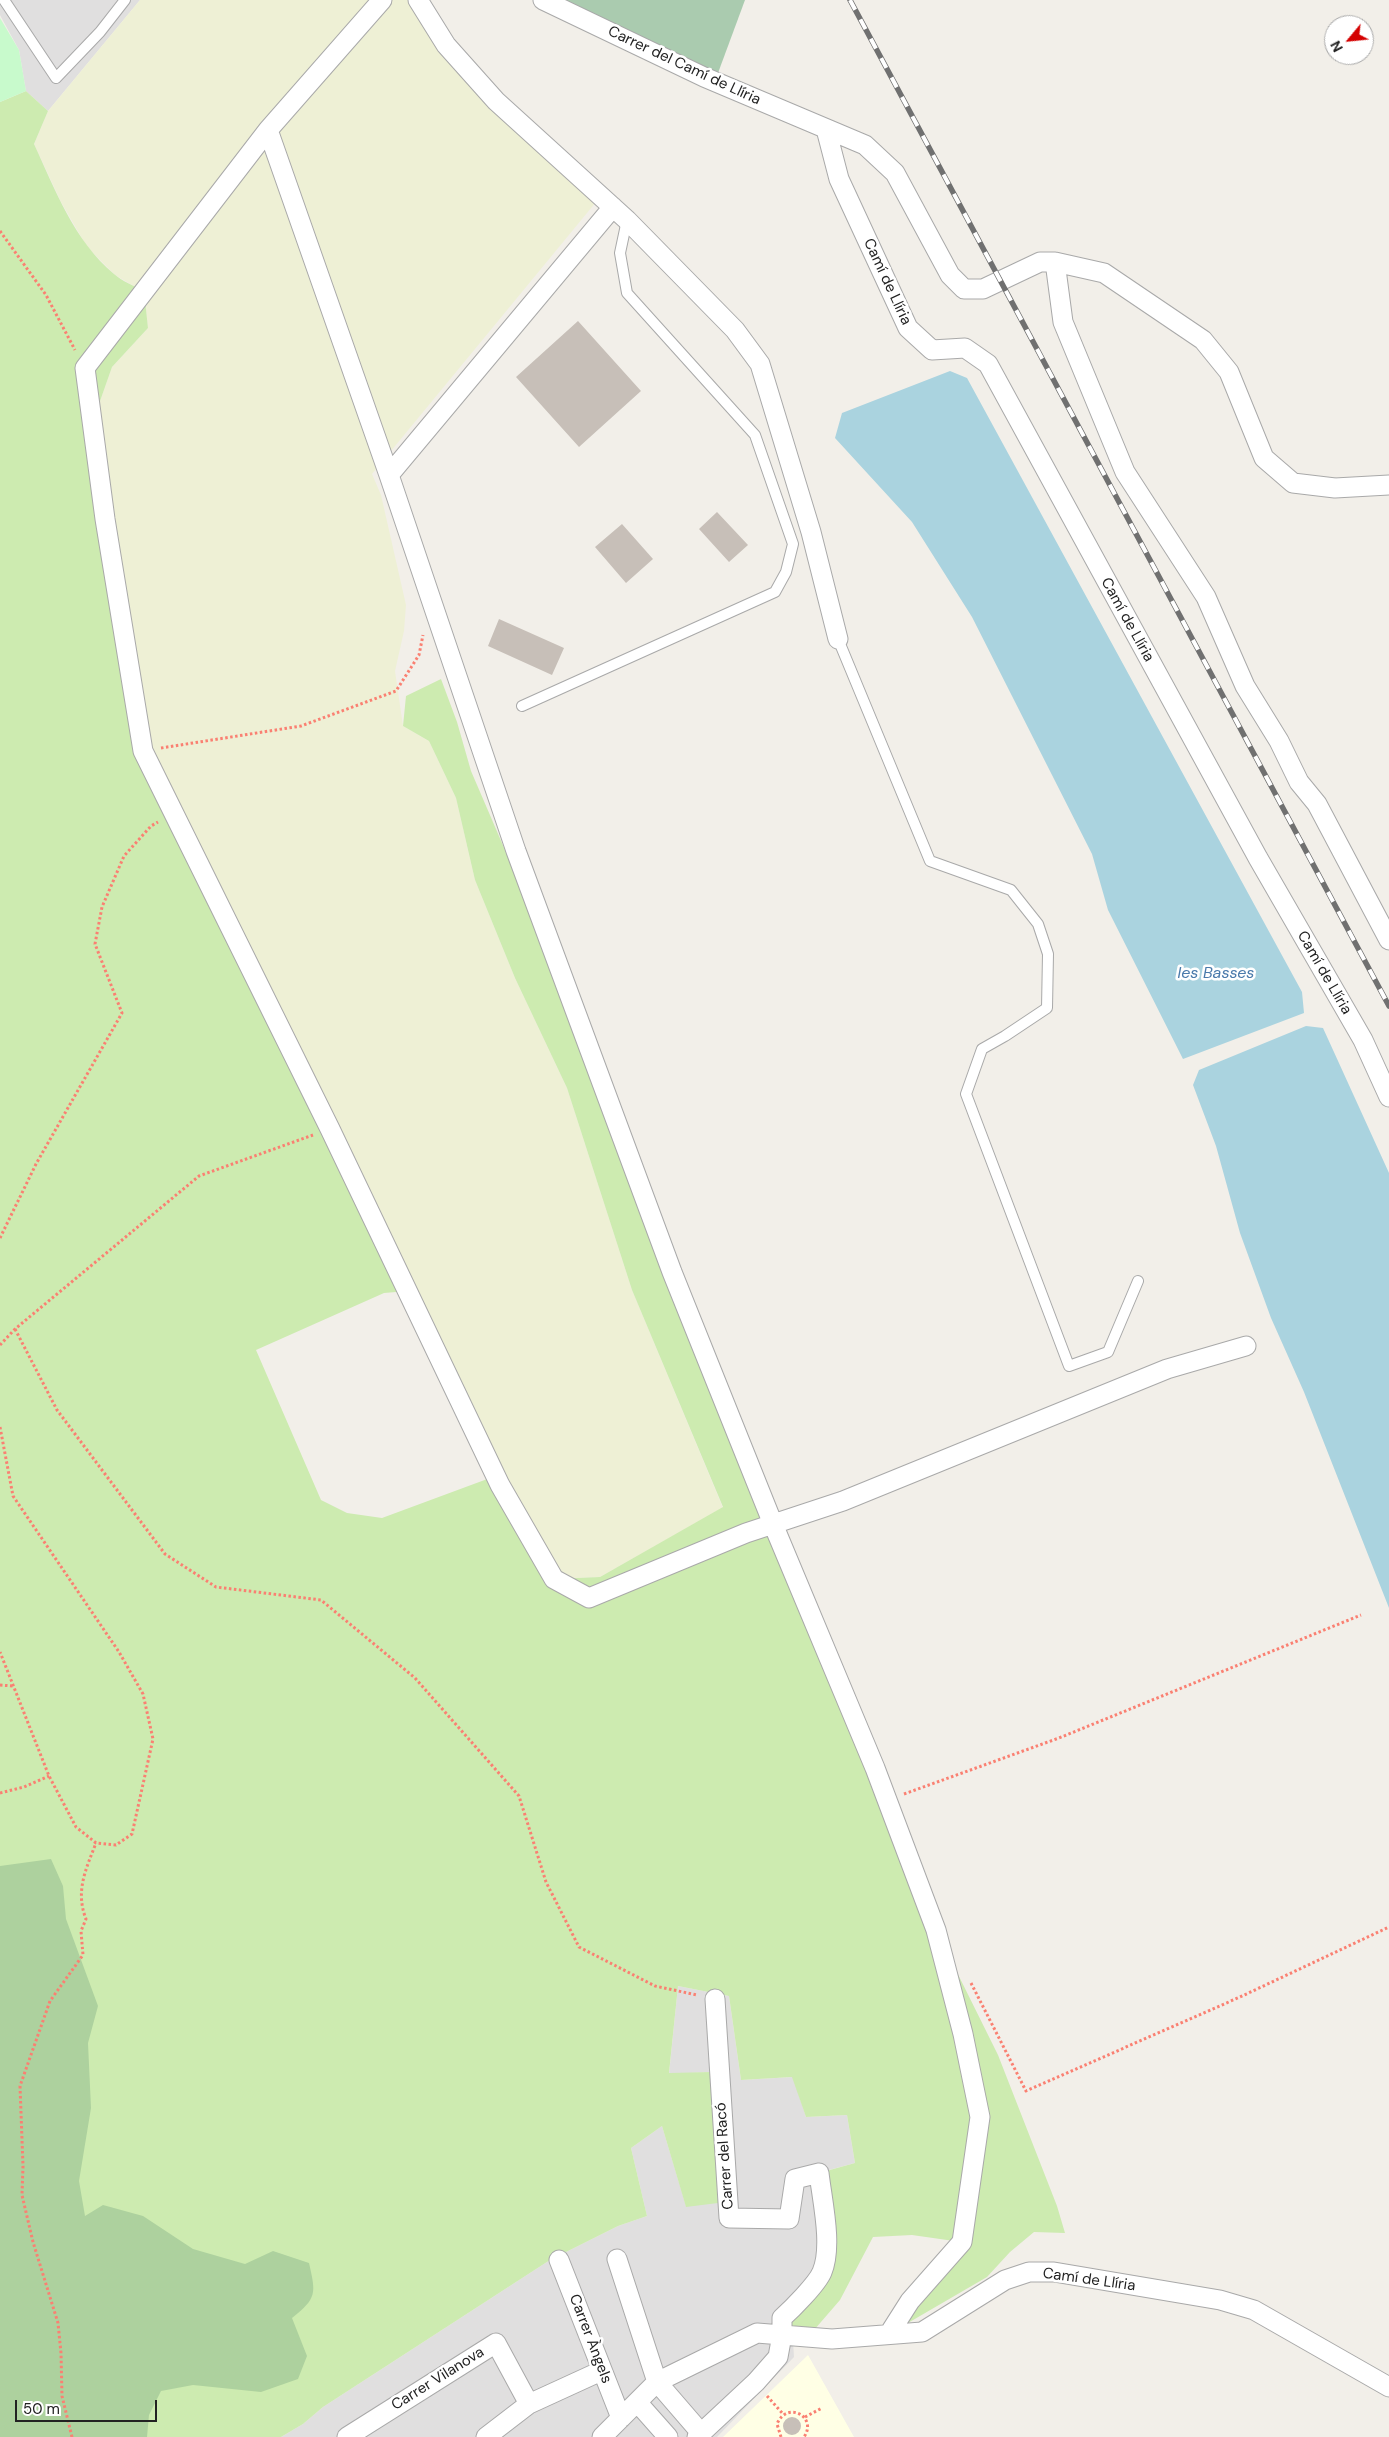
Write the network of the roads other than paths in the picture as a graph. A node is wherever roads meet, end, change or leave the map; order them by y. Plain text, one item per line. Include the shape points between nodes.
1 (4, 0) edge
2 (125, 0) edge
3 (382, 0) edge
4 (418, 0) edge
5 (543, 0) edge
6 (826, 129) junction
7 (268, 130) junction
8 (613, 206) junction
9 (627, 220) junction
10 (1055, 262) junction
11 (389, 475) junction
12 (1389, 485) edge
13 (838, 639) joint
14 (522, 706) dead end
15 (1389, 940) edge
16 (1389, 1097) edge
17 (1138, 1282) dead end
18 (1246, 1346) dead end
19 (773, 1524) junction
20 (715, 1999) road end
21 (617, 2259) dead end
22 (559, 2260) dead end
23 (889, 2334) junction
24 (782, 2335) junction
25 (601, 2371) junction
26 (657, 2382) junction
27 (1389, 2387) edge
28 (637, 2402) junction
29 (529, 2404) junction
30 (621, 2418) junction
31 (699, 2435) edge
32 (347, 2437) edge
33 (486, 2437) edge
34 (602, 2437) edge
35 (668, 2437) edge

1 - 2 lane via 56,78
3 - 7 street
4 - 8 street via 446,45 496,101
5 - 6 street, Carrer del Camí de Llíria via 704,77
6 - 10 street via 865,145 895,173 950,275 964,289 983,289 1040,262
6 - 16 street, Camí de Llíria via 840,179 908,328 932,350 965,348 988,364 1258,858 1363,1040
7 - 11 street
7 - 19 street via 85,368 105,519 143,751 330,1129 500,1485 554,1578 590,1598
8 - 9 street
8 - 11 street
9 - 13 street via 736,330 760,364 811,532
9 - 14 lane via 620,253 627,293 755,434 792,544 786,572 775,592
10 - 12 street via 1104,273 1202,340 1229,372 1264,458 1293,483 1335,488
10 - 15 street via 1063,322 1125,472 1206,597 1245,686 1279,741 1299,782 1317,804
11 - 19 street via 516,851 672,1272
13 - 17 lane via 930,861 1011,890 1038,924 1048,954 1047,1008 982,1049 966,1094 1069,1366 1108,1352
18 - 19 street via 1167,1369 842,1501
19 - 23 street via 887,1800 936,1930 980,2117 962,2242 910,2301
20 - 24 street, Carrer del Racó via 729,2218 789,2219 795,2180 819,2172 827,2248 822,2273 782,2318
21 - 26 street
22 - 25 street, Carrer Àngels
23 - 24 street, Camí de Llíria via 832,2339
23 - 27 street, Camí de Llíria via 922,2332 1005,2280 1029,2272 1054,2272 1220,2300 1254,2310
24 - 26 street, Camí de Llíria via 758,2333
24 - 31 street via 778,2358
25 - 29 street
25 - 30 street, Carrer Àngels
26 - 28 street, Camí de Llíria
26 - 31 street
28 - 30 street, Camí de Llíria
28 - 35 street
29 - 32 street, Carrer Vilanova via 496,2342
29 - 33 street
30 - 34 street, Camí de Llíria

